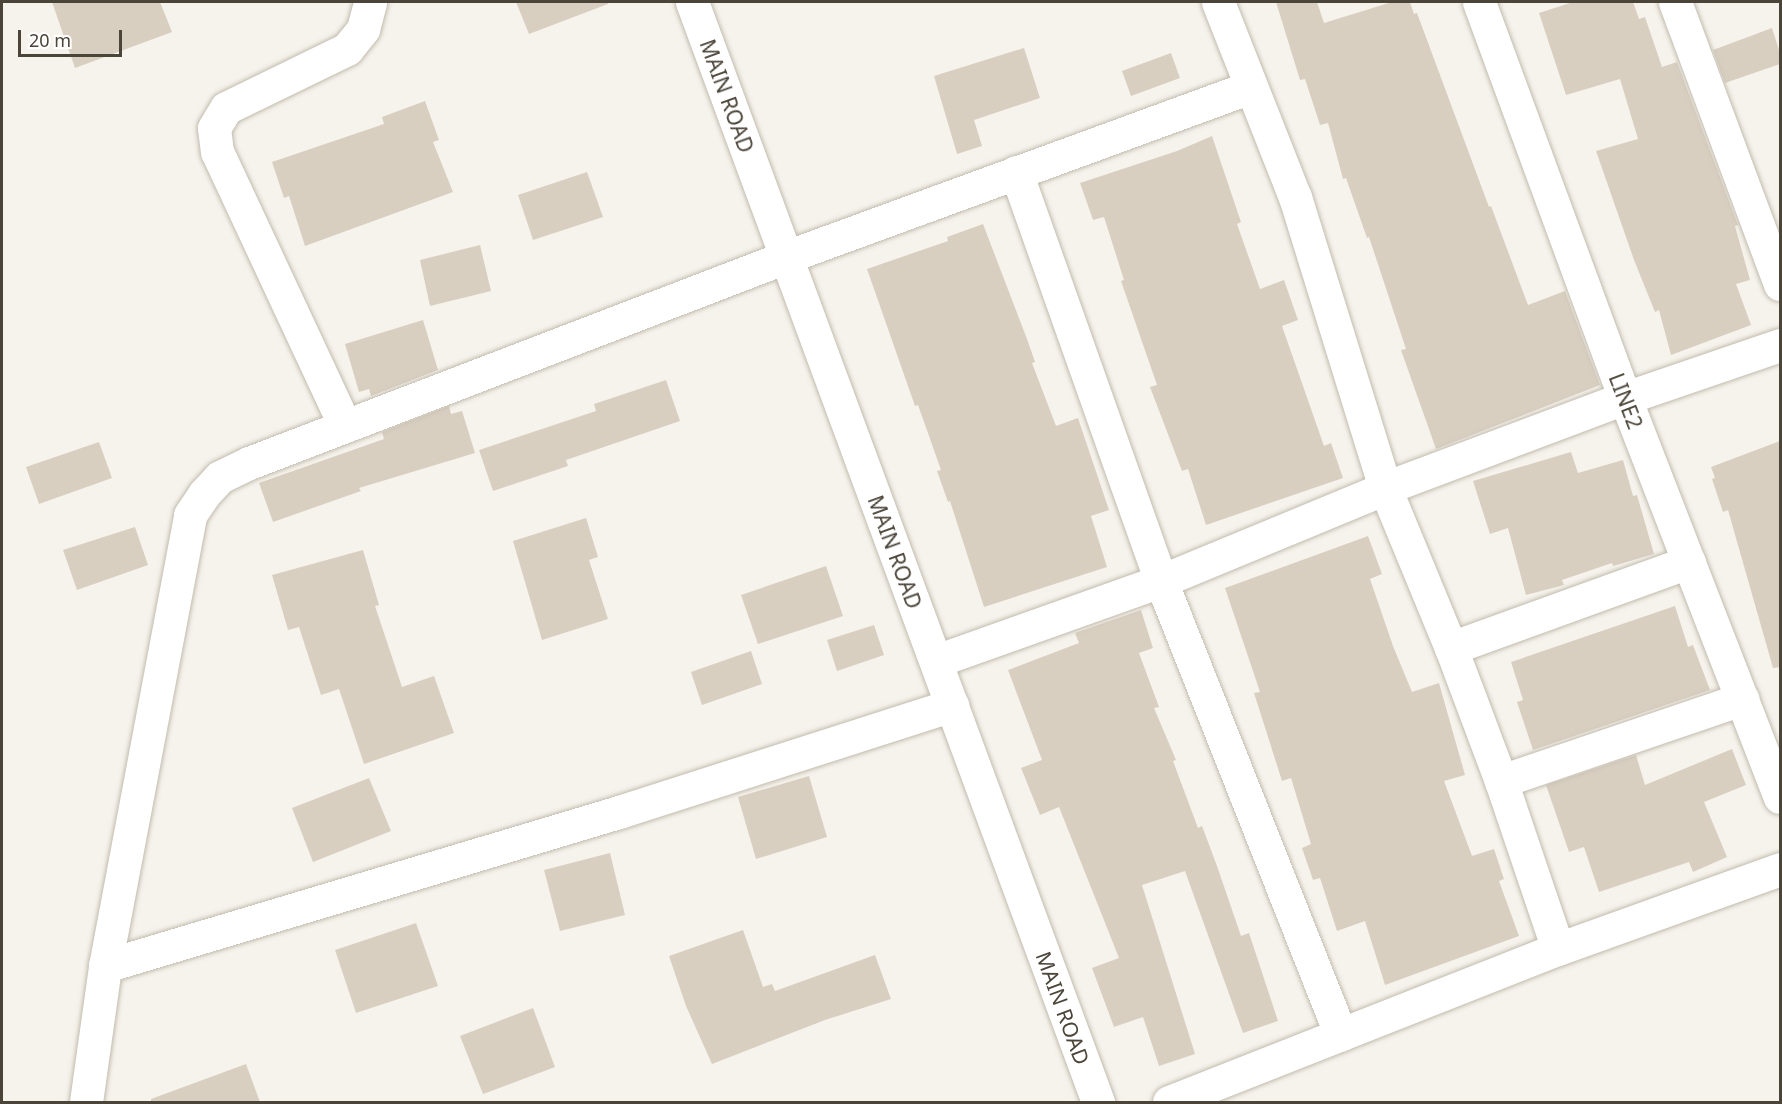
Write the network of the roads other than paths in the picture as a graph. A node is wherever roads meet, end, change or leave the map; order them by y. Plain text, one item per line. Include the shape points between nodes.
1 (370, 2) edge
2 (692, 2) edge
3 (1218, 2) edge
4 (1479, 2) edge
5 (1675, 2) edge
6 (1250, 88) junction
7 (1016, 172) junction
8 (786, 257) junction
9 (1780, 284) edge
10 (1780, 345) edge
11 (1625, 398) junction
12 (345, 426) junction
13 (1385, 488) junction
14 (1689, 562) junction
15 (1161, 581) junction
16 (1451, 648) junction
17 (936, 661) junction
18 (1742, 699) junction
19 (952, 705) junction
20 (1502, 781) junction
21 (1780, 797) edge
22 (1780, 869) edge
23 (1558, 949) junction
24 (105, 966) junction
25 (1341, 1035) junction
26 (86, 1102) edge
27 (1098, 1102) edge
28 (1169, 1102) edge

1 - 12 street via 363,29 347,49 226,108 214,128 217,152
2 - 8 street, MAIN ROAD
3 - 6 street
4 - 11 street, LINE2
5 - 9 street
6 - 7 street
6 - 13 street via 1295,197
7 - 8 street
7 - 15 street
8 - 12 street
8 - 17 street, MAIN ROAD
10 - 11 street
11 - 13 street
11 - 14 street, LINE2
12 - 24 street via 220,477 190,515
13 - 15 street
13 - 16 street
14 - 16 street
14 - 18 street, LINE2
15 - 17 street
15 - 25 street
16 - 20 street
17 - 19 street, MAIN ROAD
18 - 20 street
18 - 21 street, LINE2
19 - 24 street via 619,812
19 - 27 street, MAIN ROAD
20 - 23 street
22 - 23 street
23 - 25 street
24 - 26 street
25 - 28 street

